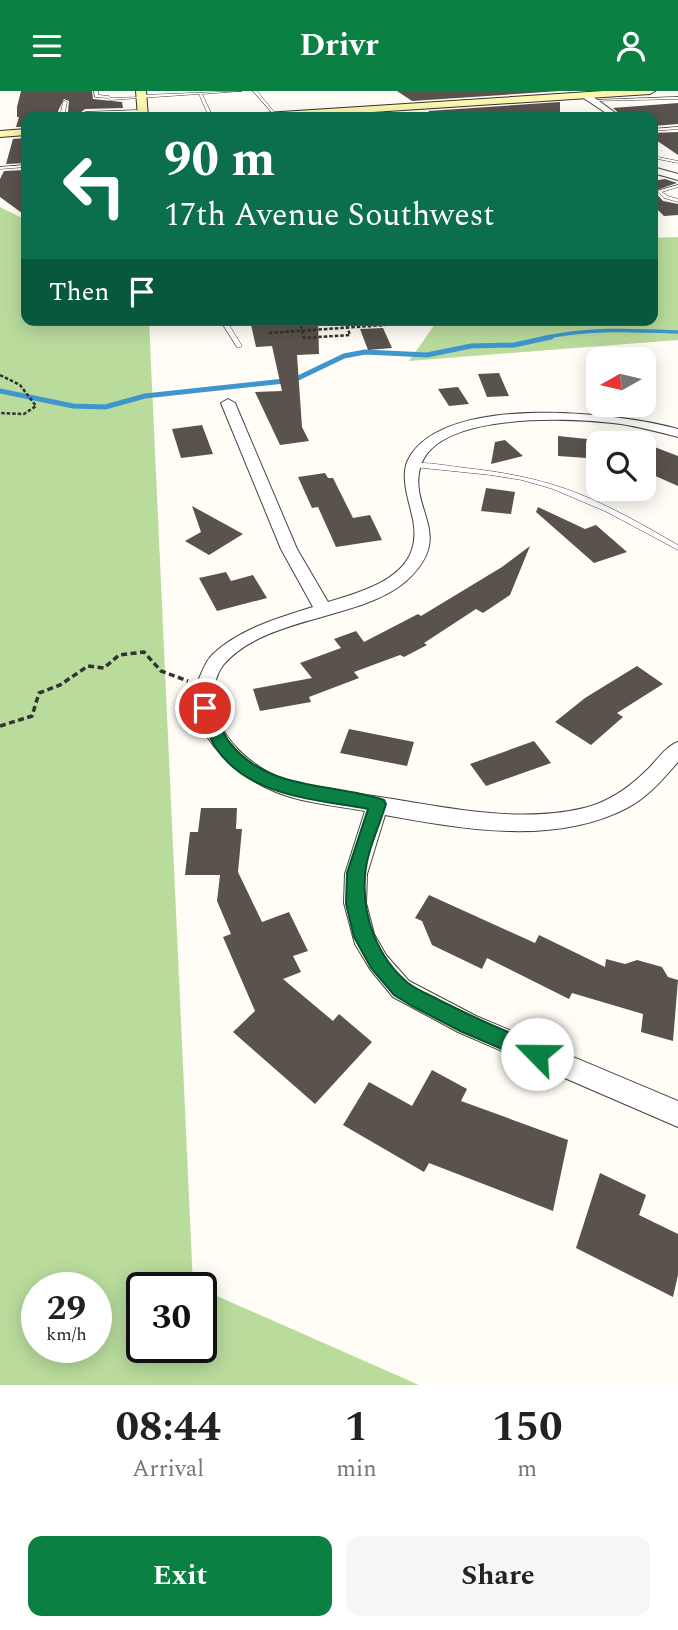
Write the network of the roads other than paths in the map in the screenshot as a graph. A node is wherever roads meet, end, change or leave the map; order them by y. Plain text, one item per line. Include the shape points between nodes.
1 (96, 91) edge
2 (240, 91) edge
3 (255, 91) edge
4 (650, 91) edge
5 (200, 93) junction
6 (552, 94) edge
7 (589, 98) junction
8 (678, 98) edge
9 (65, 102) dead end
10 (142, 103) edge
11 (113, 108) dead end
12 (66, 112) edge
13 (91, 112) edge
14 (209, 112) edge
15 (269, 112) edge
16 (323, 112) edge
17 (610, 112) edge
18 (678, 128) edge
19 (658, 130) edge
20 (21, 132) edge
21 (0, 134) edge
22 (658, 158) edge
23 (678, 162) edge
24 (21, 166) edge
25 (0, 168) edge
26 (658, 171) edge
27 (678, 177) edge
28 (678, 186) edge
29 (678, 201) edge
30 (227, 326) edge
31 (239, 346) dead end
32 (228, 403) dead end
33 (678, 433) edge
34 (414, 465) junction
35 (678, 548) edge
36 (323, 609) junction
37 (678, 749) edge
38 (378, 804) junction
39 (678, 1114) edge

1 - 10 lane via 96,96
2 - 5 lane
3 - 15 lane
4 - 7 main road
5 - 10 lane
5 - 14 lane
6 - 7 main road
6 - 16 main road
7 - 8 lane
7 - 17 street
9 - 12 lane
10 - 11 lane
10 - 13 lane
18 - 19 lane
20 - 21 main road
22 - 23 lane
24 - 25 lane
26 - 27 street
28 - 29 lane via 659,191
30 - 31 lane
32 - 36 street via 289,549
33 - 34 street via 605,417 506,419 440,435
34 - 35 lane via 537,482 610,510
34 - 36 street via 424,533 412,565 397,581 372,594
36 - 38 street via 233,646 217,658 205,698 222,745 261,778 283,787
37 - 38 street via 619,803 564,821 509,821
38 - 39 street via 356,873 355,904 363,937 401,989 467,1024

